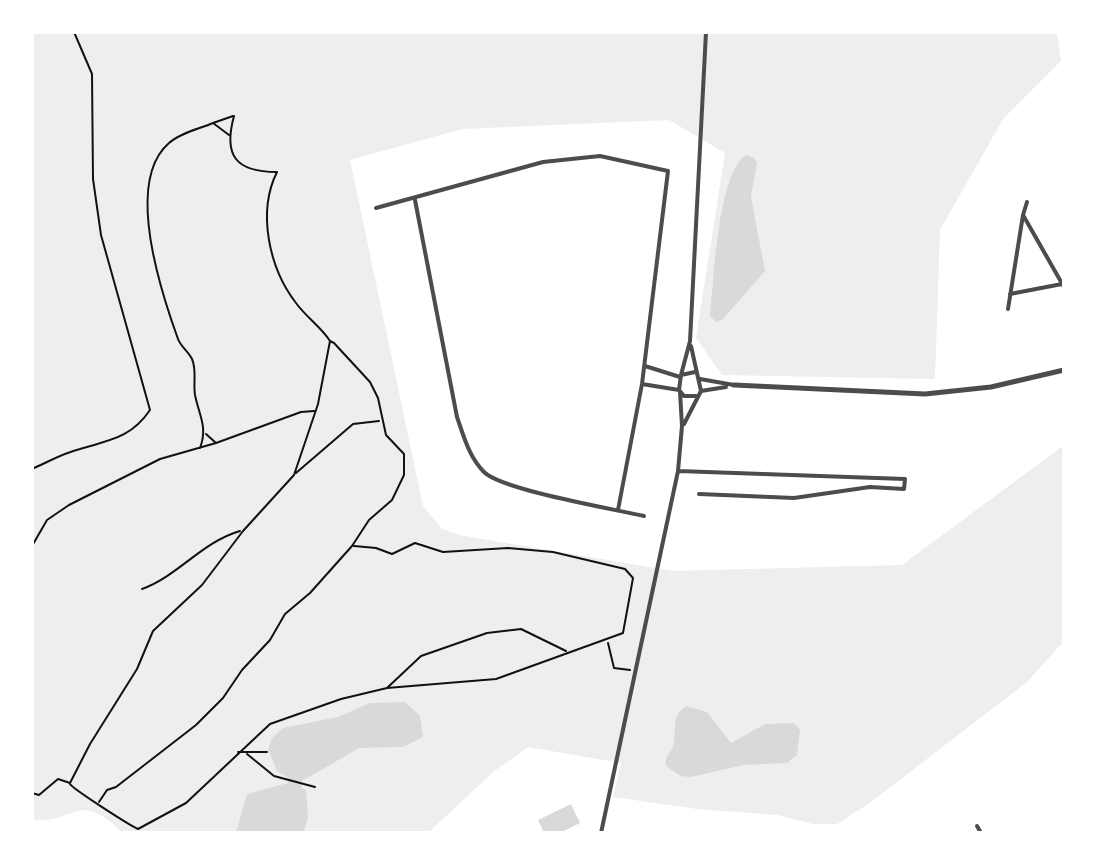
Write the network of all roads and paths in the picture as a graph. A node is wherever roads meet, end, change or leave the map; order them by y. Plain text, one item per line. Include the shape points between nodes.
1 (74, 32) edge
2 (706, 32) edge
3 (213, 123) junction
4 (229, 135) junction
5 (415, 199) junction
6 (1027, 202) dead end
7 (376, 208) dead end
8 (1023, 215) junction
9 (1063, 286) edge
10 (1010, 294) junction
11 (1008, 309) dead end
12 (330, 341) junction
13 (690, 341) junction
14 (644, 366) junction
15 (1064, 370) edge
16 (681, 376) junction
17 (699, 376) junction
18 (642, 384) junction
19 (734, 385) junction
20 (680, 391) junction
21 (700, 393) junction
22 (315, 411) junction
23 (380, 421) junction
24 (682, 426) junction
25 (205, 432) junction
26 (216, 443) junction
27 (200, 448) junction
28 (32, 469) edge
29 (678, 471) junction
30 (294, 475) junction
31 (699, 494) dead end
32 (618, 510) junction
33 (644, 516) dead end
34 (243, 531) junction
35 (32, 546) edge
36 (352, 546) junction
37 (142, 589) dead end
38 (608, 642) junction
39 (567, 651) junction
40 (634, 670) junction
41 (387, 688) junction
42 (237, 752) junction
43 (267, 752) dead end
44 (247, 754) junction
45 (70, 783) junction
46 (315, 787) dead end
47 (32, 793) edge
48 (99, 802) junction
49 (977, 826) dead end
50 (601, 833) edge
51 (981, 833) edge

1 - 28 path via 92,74 93,179 101,235 150,410 139,427 119,440 76,450
2 - 13 street
3 - 4 path
3 - 4 path via 234,116
3 - 25 path via 176,138 160,153 145,214 164,303 178,340 193,360
4 - 12 path via 233,156 243,167 277,172 266,201 270,239 288,291
5 - 7 street
5 - 14 street via 543,162 600,156 668,171
5 - 32 street via 457,417 468,449 486,474 512,485
6 - 8 street
8 - 9 street
8 - 10 street
9 - 10 street
10 - 11 street
12 - 22 path
12 - 23 path via 370,382
13 - 16 street
13 - 17 street
14 - 16 street
14 - 18 street
15 - 19 street via 991,387 925,394
16 - 17 street via 693,371
16 - 20 street
17 - 19 street
17 - 21 street
18 - 20 street
18 - 32 street
19 - 21 street
20 - 21 street via 688,398
20 - 24 street
21 - 24 street
22 - 26 path
22 - 30 path
23 - 30 path via 353,424
23 - 36 path via 404,454 404,475 392,500 369,520
24 - 29 street
25 - 26 path
25 - 27 path
26 - 27 path
27 - 35 path via 160,459 69,505 47,520
29 - 31 street via 905,479 904,489 870,487 822,496
29 - 40 street
30 - 34 path
32 - 33 street
34 - 37 path
34 - 45 path via 202,585 153,631 137,669
36 - 38 path via 392,554 415,543 443,552 508,548 553,552 625,569 635,584 625,627
36 - 48 path via 285,614 223,698 196,725 107,790
38 - 39 path
38 - 40 path via 614,668
39 - 41 path via 496,679
39 - 41 path via 521,629 487,633 421,656
40 - 50 street
41 - 42 path via 283,718
42 - 44 path
42 - 48 path via 186,803 150,825 138,829 125,824
43 - 44 path
44 - 46 path via 285,780
45 - 47 path via 58,779 39,795
45 - 48 path via 75,792
49 - 51 street

